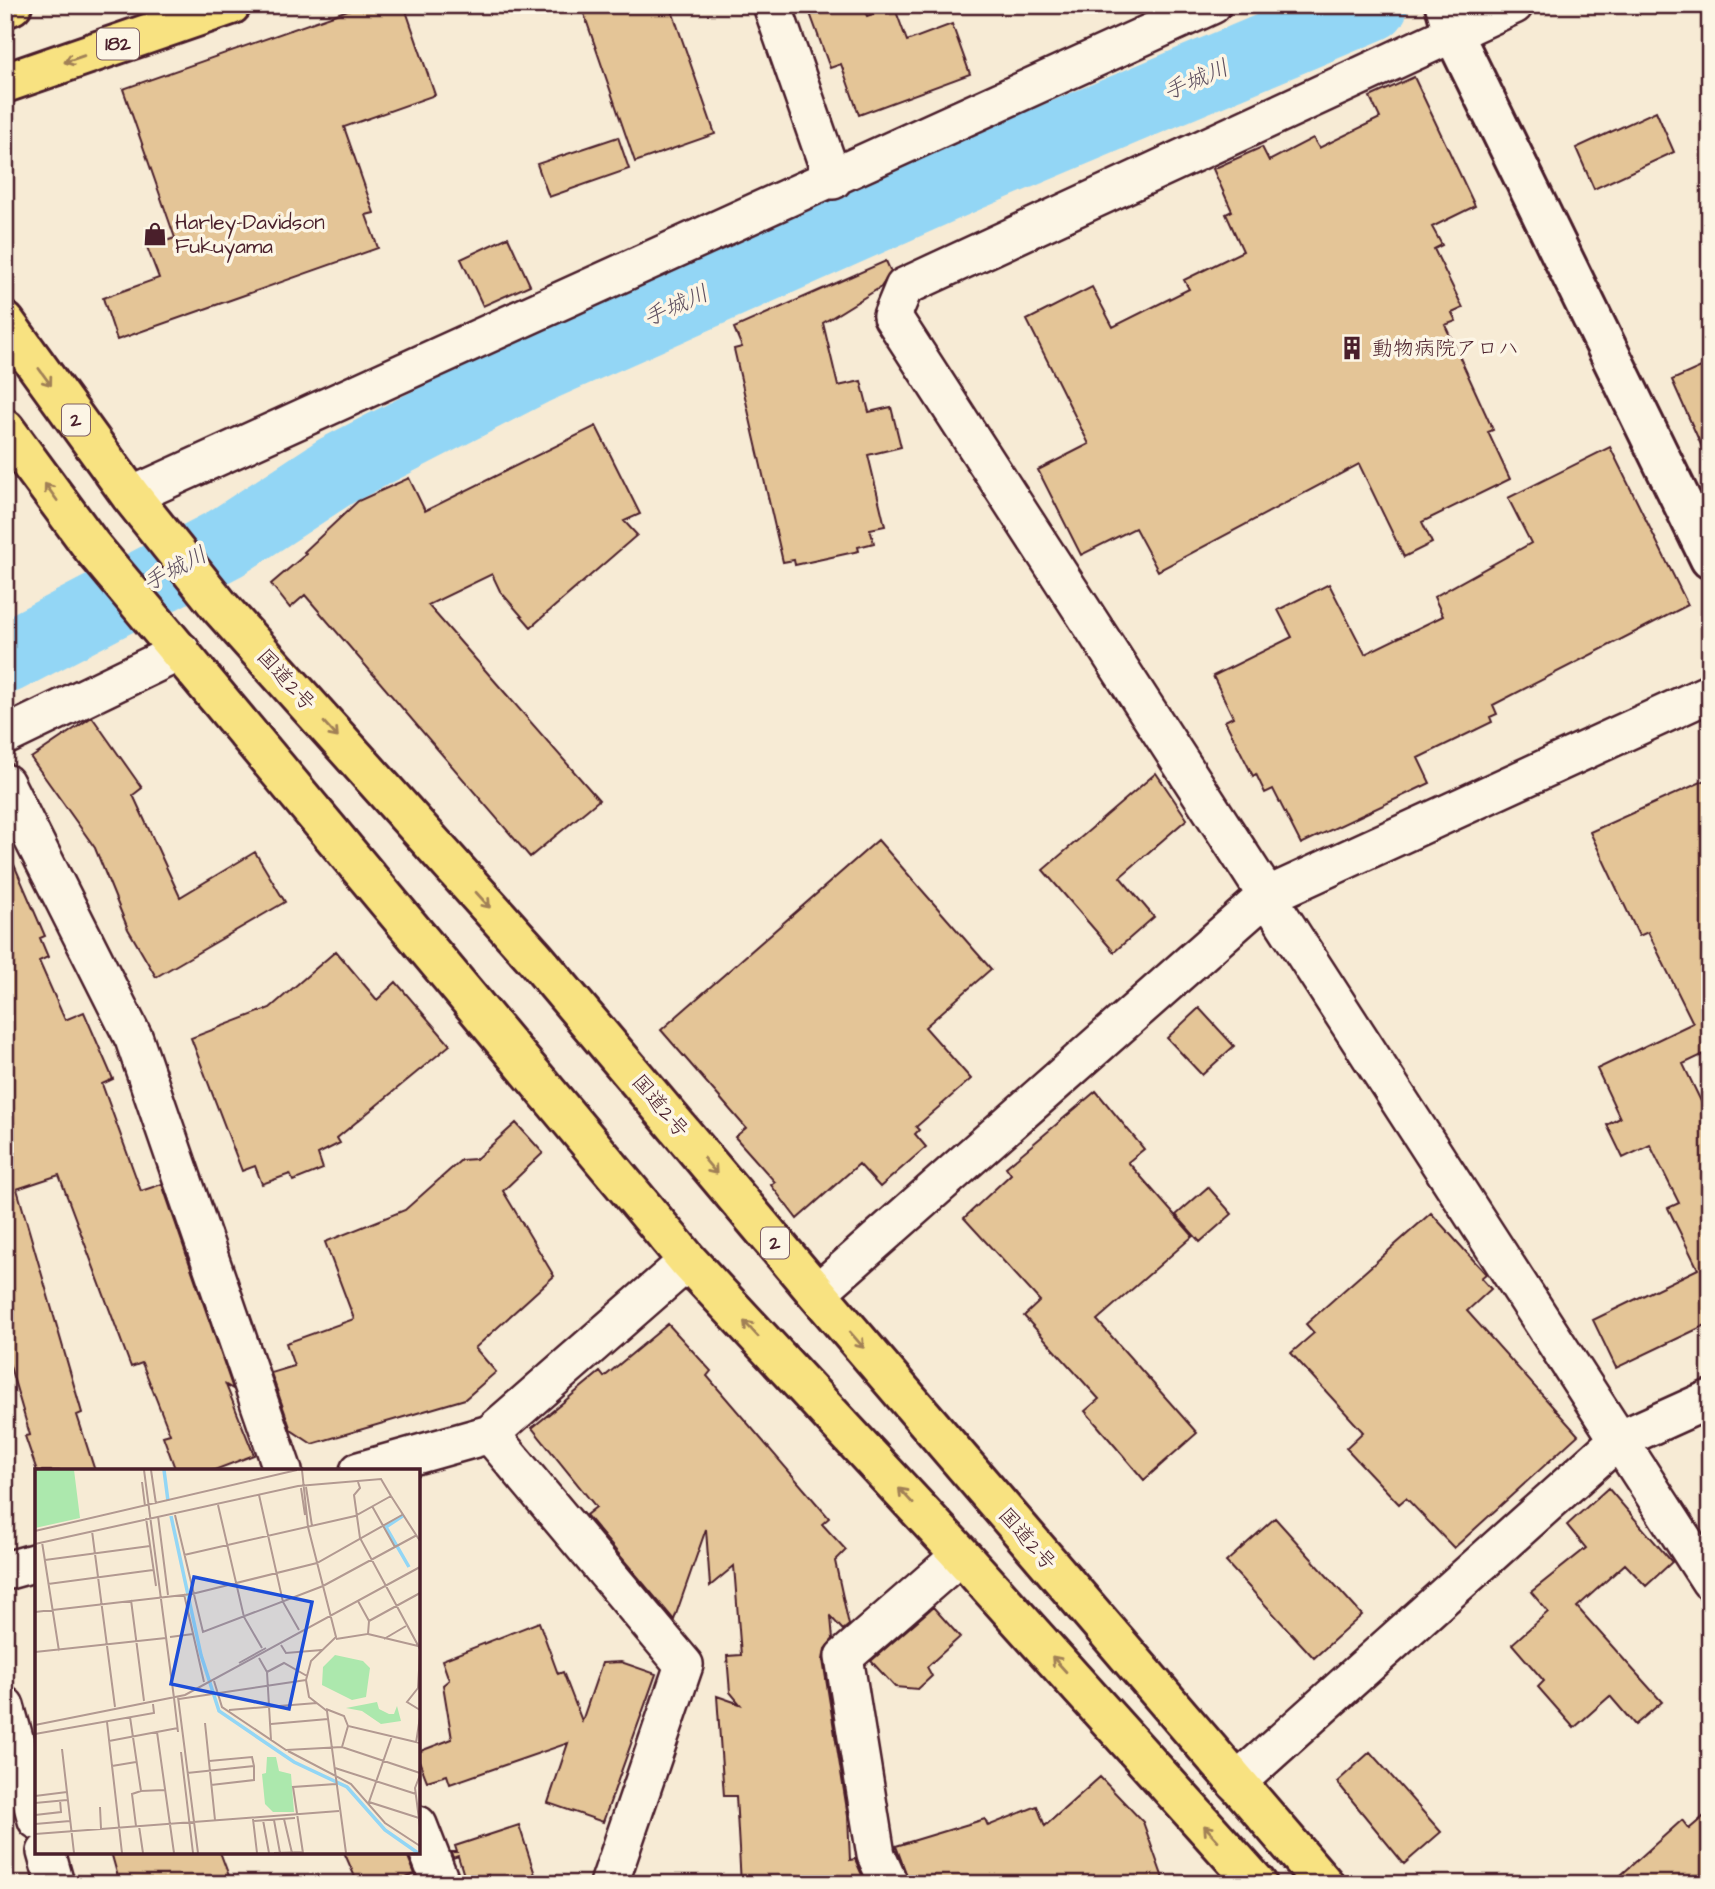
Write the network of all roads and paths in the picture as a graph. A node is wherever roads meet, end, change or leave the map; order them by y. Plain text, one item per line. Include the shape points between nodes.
1 (12, 5) edge
2 (231, 5) edge
3 (772, 5) edge
4 (1212, 5) edge
5 (1514, 5) edge
6 (5, 8) edge
7 (1448, 17) edge
8 (5, 83) edge
9 (833, 180) junction
10 (5, 322) edge
11 (5, 429) edge
12 (140, 506) junction
13 (1710, 559) edge
14 (173, 643) junction
15 (1710, 693) edge
16 (5, 736) edge
17 (5, 783) edge
18 (1265, 897) junction
19 (688, 1261) junction
20 (817, 1293) junction
21 (1710, 1399) edge
22 (490, 1434) junction
23 (1617, 1441) junction
24 (282, 1469) edge
25 (366, 1469) edge
26 (961, 1555) junction
27 (35, 1563) edge
28 (5, 1571) edge
29 (1710, 1581) edge
30 (5, 1706) edge
31 (1236, 1783) junction
32 (35, 1813) edge
33 (420, 1830) edge
34 (47, 1854) edge
35 (55, 1884) edge
36 (441, 1884) edge
37 (609, 1884) edge
38 (889, 1884) edge
39 (1257, 1884) edge
40 (1324, 1884) edge

1 - 6 highway
2 -> 8 highway, 182
3 - 9 street
4 - 9 street
5 - 7 street
7 - 13 street
7 - 18 street via 904,287 892,316
9 - 12 street
10 -> 12 highway, 国道2号 / 2
14 -> 11 highway via 92,548
12 -> 20 highway, 国道2号 / 2 via 220,607 535,958
14 - 16 street
14 - 19 highway
15 - 18 street
17 - 24 street via 134,1040
18 - 20 street
18 - 23 street
19 - 22 street
26 -> 19 highway
20 -> 31 highway, 国道2号 / 2
21 - 23 street
22 - 25 street
22 - 37 street via 684,1665
23 - 29 street
23 - 31 street
26 - 38 street via 844,1657 876,1855
39 -> 26 highway
27 - 28 street
30 - 32 street
31 - 40 highway, 国道2号 / 2
33 - 36 street
34 - 35 street

